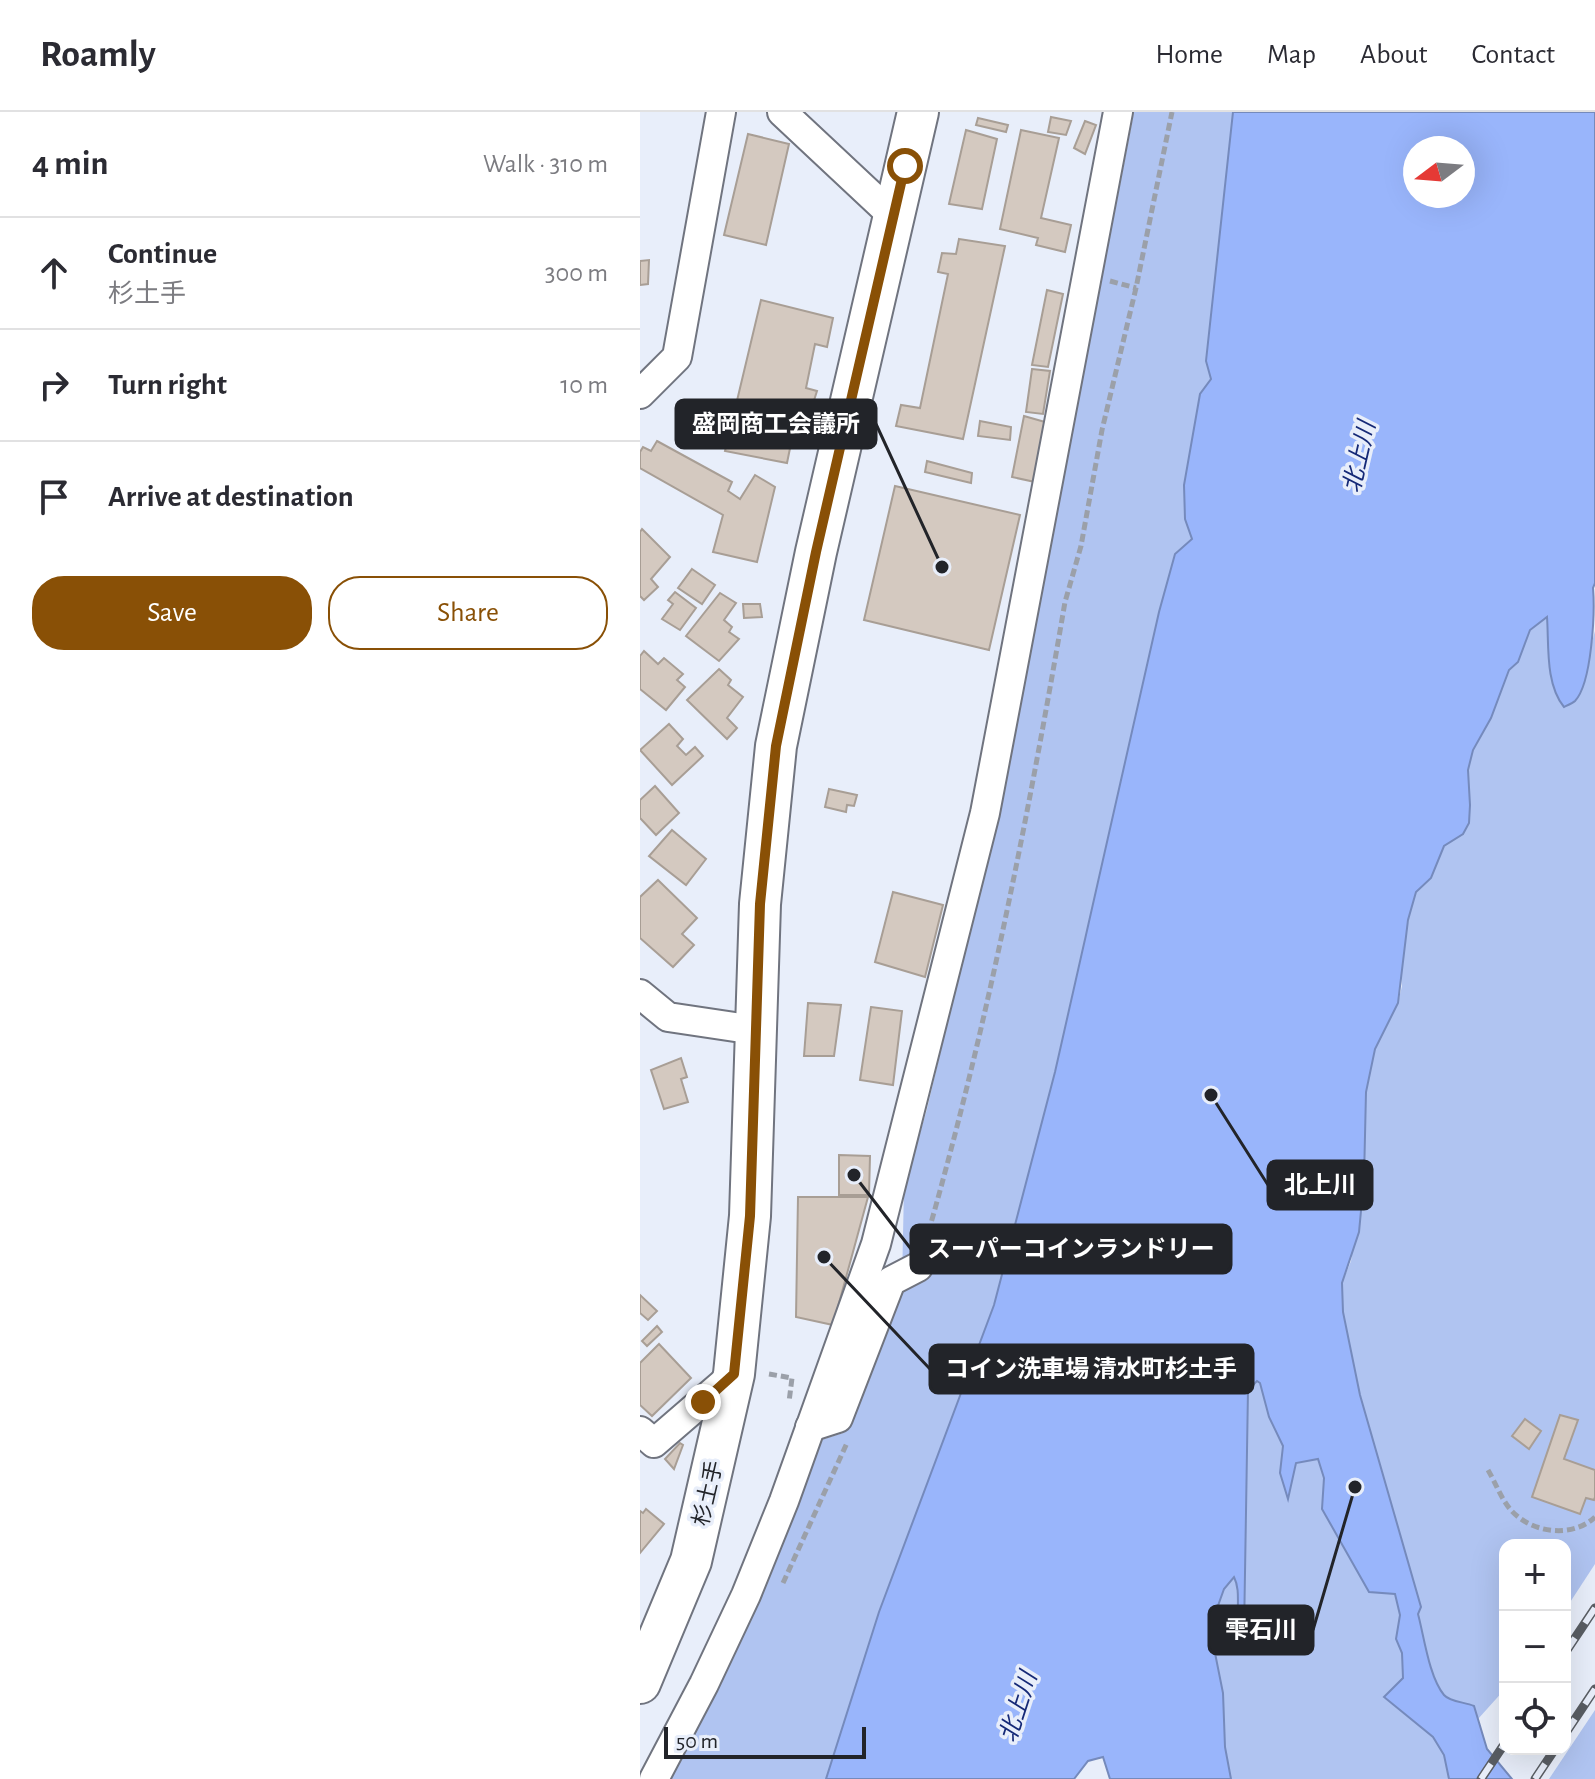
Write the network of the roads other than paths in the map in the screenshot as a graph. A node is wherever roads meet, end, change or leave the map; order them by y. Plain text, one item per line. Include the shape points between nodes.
1 (721, 112) edge
2 (782, 112) edge
3 (918, 112) edge
4 (1118, 112) edge
5 (892, 215) junction
6 (640, 394) edge
7 (640, 994) edge
8 (755, 1030) junction
9 (918, 1267) dead end
10 (734, 1374) junction
11 (810, 1427) junction
12 (645, 1444) edge
13 (640, 1683) edge
14 (654, 1779) edge

1 - 6 street via 677,357
2 - 5 street
3 - 5 street, 杉土手
4 - 11 street via 985,813 876,1244
5 - 8 street, 杉土手 via 776,746 760,904
7 - 8 street via 668,1017
8 - 10 street, 杉土手 via 750,1216
9 - 11 street via 891,1281 838,1418
10 - 12 street
10 - 13 street, 杉土手 via 691,1561
11 - 14 street via 746,1595

